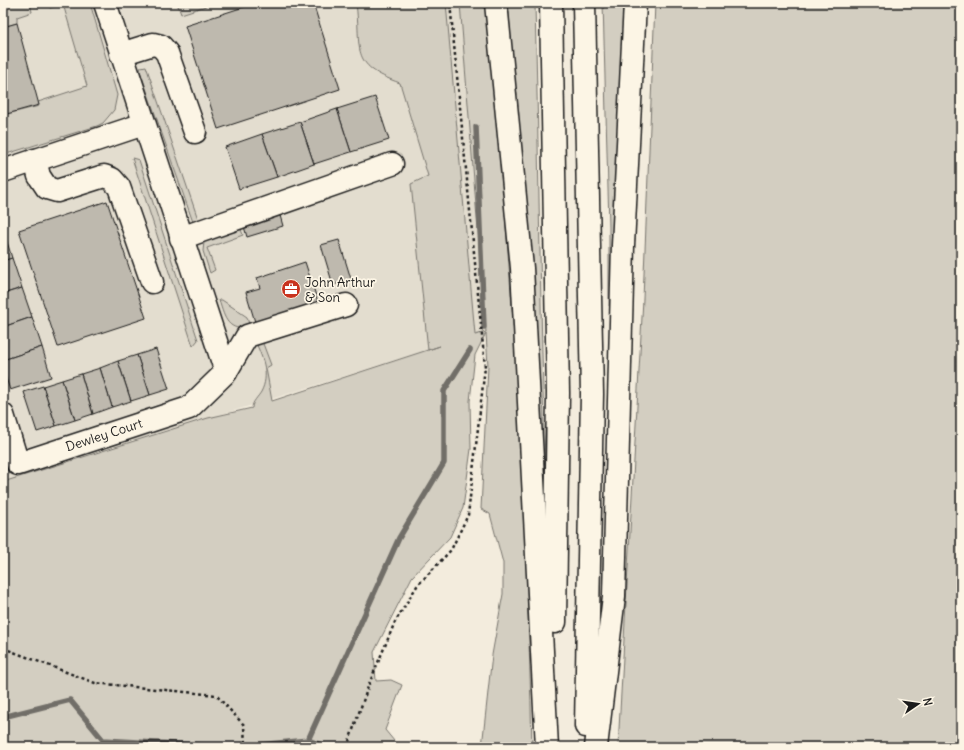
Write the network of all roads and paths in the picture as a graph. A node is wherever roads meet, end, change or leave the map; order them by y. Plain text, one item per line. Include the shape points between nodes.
1 (106, 3) edge
2 (450, 3) edge
3 (496, 3) edge
4 (551, 3) edge
5 (584, 3) edge
6 (635, 3) edge
7 (121, 54) junction
8 (144, 124) junction
9 (195, 132) dead end
10 (35, 160) junction
11 (392, 164) dead end
12 (3, 171) edge
13 (181, 238) junction
14 (152, 282) dead end
15 (346, 305) dead end
16 (226, 372) junction
17 (3, 415) edge
18 (3, 648) edge
19 (347, 746) edge
20 (244, 747) edge
21 (547, 747) edge
22 (553, 747) edge
23 (586, 747) edge
24 (596, 747) edge

1 - 7 main road
2 - 19 path via 485,367 468,515 451,550 417,586 395,622
3 - 21 main road via 522,268
4 - 22 main road via 558,393
5 - 23 main road via 592,394
6 - 24 main road via 623,245 614,596
7 - 8 main road
7 - 9 main road via 153,44 161,46 168,53
8 - 10 main road
8 - 13 main road
10 - 12 main road
10 - 14 main road via 39,176 47,188 57,191 104,176 112,179 119,187
11 - 13 main road
13 - 16 main road
15 - 16 main road via 247,336
16 - 17 main road, Dewley Court via 189,408 18,464
18 - 20 path via 95,683 216,695 244,725

